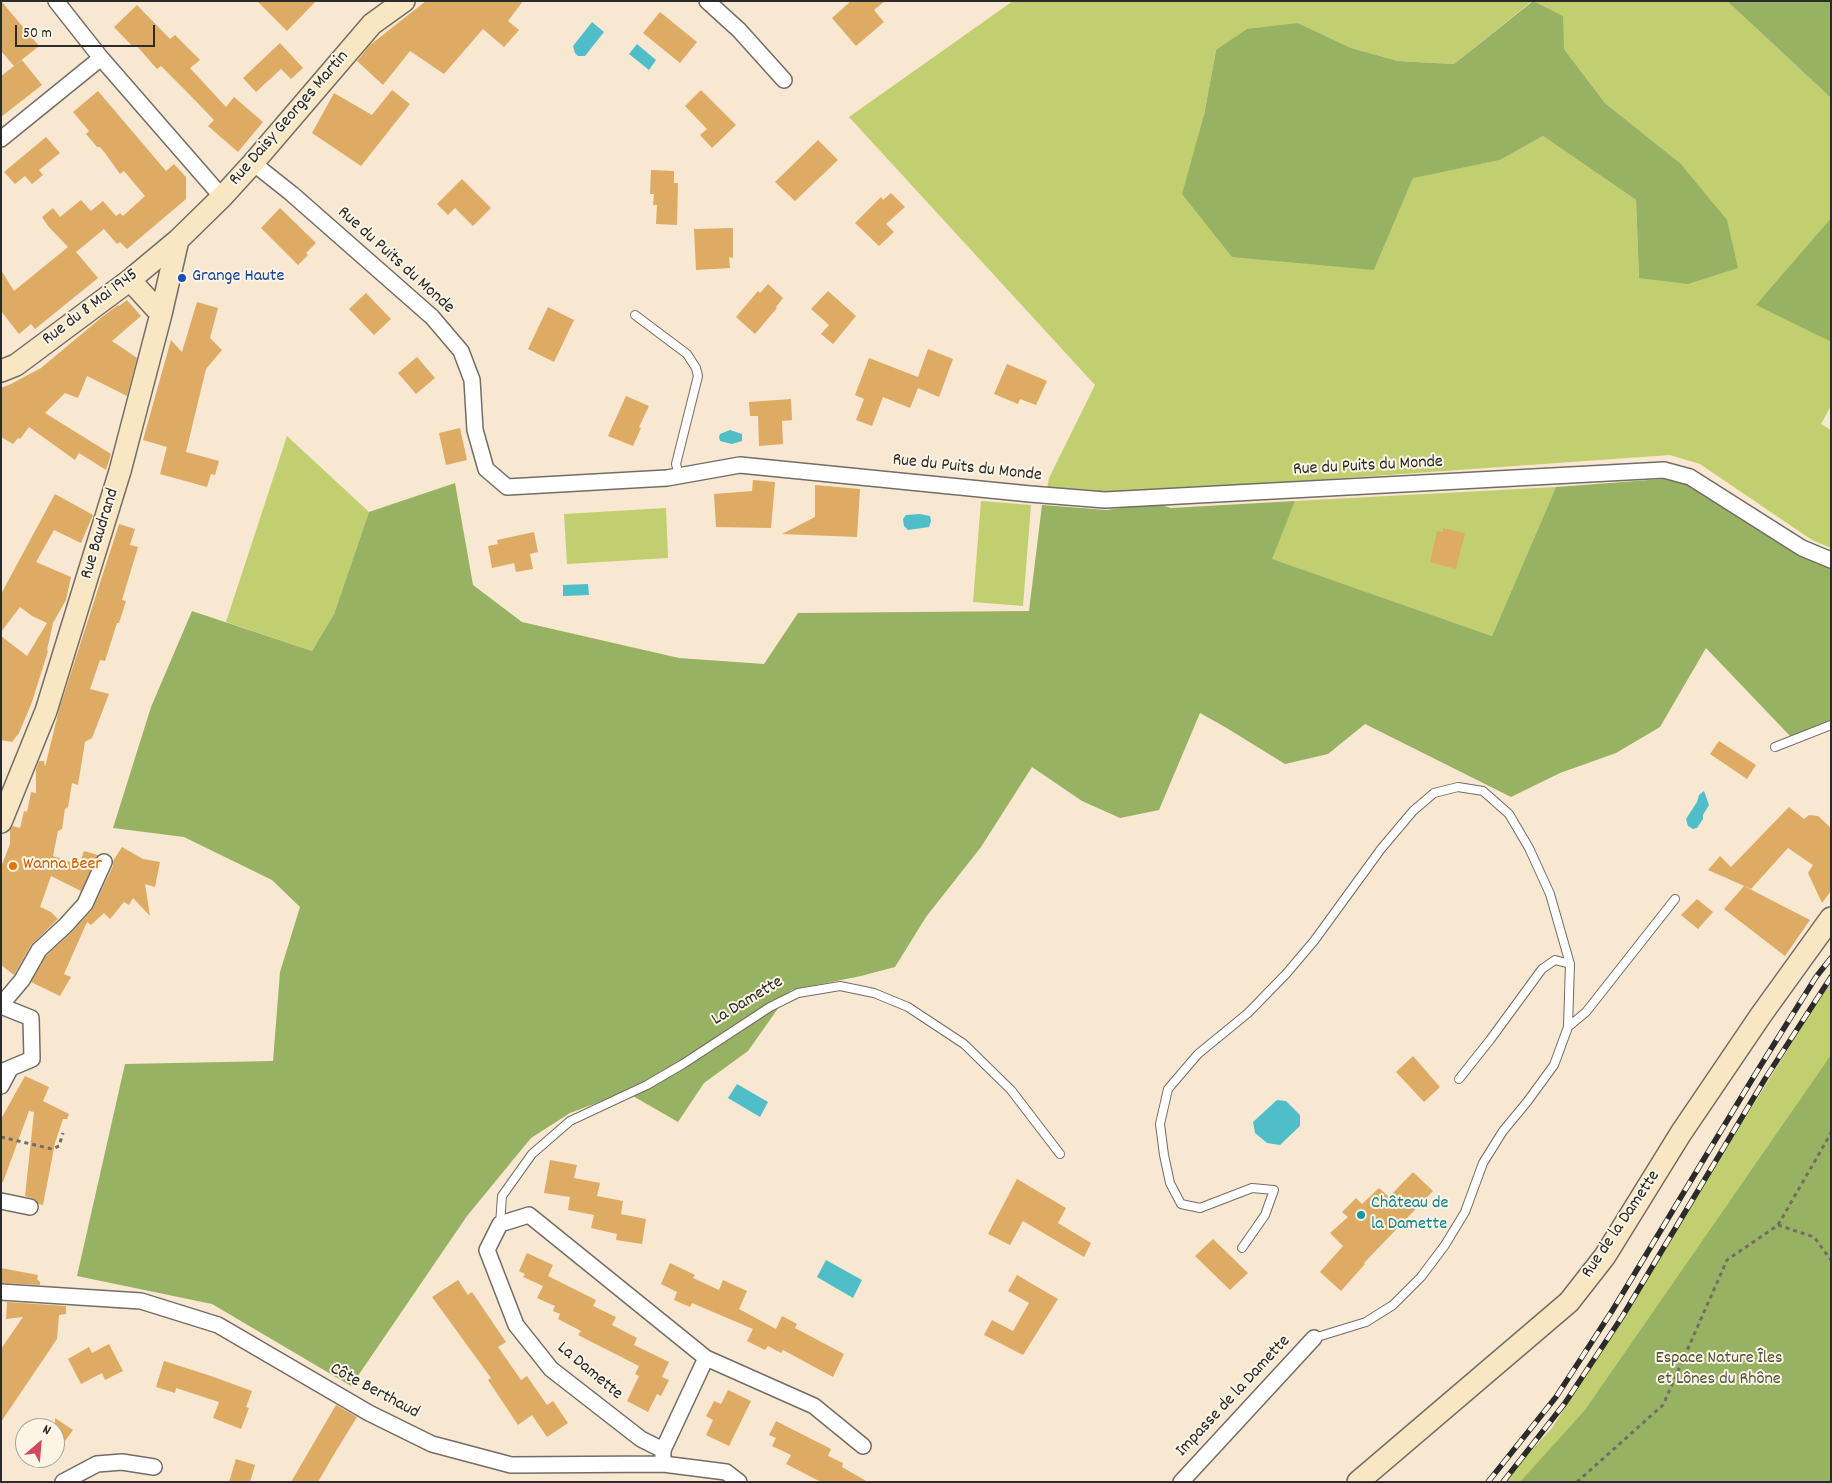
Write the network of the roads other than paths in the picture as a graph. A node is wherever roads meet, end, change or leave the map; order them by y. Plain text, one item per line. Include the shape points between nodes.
1 (56, 1) edge
2 (404, 1) edge
3 (706, 1) edge
4 (101, 58) junction
5 (784, 80) dead end
6 (1, 139) edge
7 (253, 163) junction
8 (222, 198) junction
9 (178, 240) junction
10 (130, 280) junction
11 (161, 314) junction
12 (635, 315) dead end
13 (1, 371) edge
14 (679, 475) junction
15 (1831, 560) edge
16 (1831, 725) edge
17 (1775, 747) dead end
18 (3, 812) edge
19 (104, 862) dead end
20 (1675, 899) dead end
21 (1831, 918) edge
22 (1570, 964) junction
23 (1, 1006) edge
24 (1568, 1027) junction
25 (4, 1066) edge
26 (1459, 1078) dead end
27 (1, 1086) edge
28 (1060, 1154) dead end
29 (1, 1201) edge
30 (30, 1207) dead end
31 (500, 1224) junction
32 (1242, 1248) dead end
33 (1, 1292) edge
34 (1314, 1338) joint
35 (706, 1358) junction
36 (863, 1446) dead end
37 (663, 1457) junction
38 (154, 1467) dead end
39 (64, 1482) edge
40 (739, 1482) edge
41 (1181, 1482) edge
42 (1358, 1482) edge

1 - 4 street
2 - 7 street, Rue Daisy Georges Martin via 372,24
3 - 5 street
4 - 6 street
4 - 8 street
7 - 8 street, Rue Daisy Georges Martin
7 - 14 street, Rue du Puits du Monde via 432,316 461,350 472,380 475,430 486,469 507,487
8 - 9 street, Rue Daisy Georges Martin
9 - 10 street, Rue du 8 Mai 1945
9 - 11 street, Rue Baudrand
10 - 11 street
10 - 13 street, Rue du 8 Mai 1945 via 16,365
11 - 18 street, Rue Baudrand via 120,471 46,711
12 - 14 lane via 686,354 696,368 698,376 676,464
14 - 15 street, Rue du Puits du Monde via 740,465 1105,500 1664,470 1690,477 1802,548
16 - 17 lane
19 - 23 street via 85,904 39,950 22,980
20 - 24 lane via 1586,1012
21 - 42 street, Rue de la Damette via 1761,1015 1605,1256 1569,1302
22 - 24 lane
22 - 26 lane via 1555,960 1542,968
22 - 32 lane via 1550,894 1509,814 1483,791 1458,788 1434,793 1413,811 1381,848 1286,974 1248,1013 1198,1054 1168,1089 1160,1124 1170,1183 1180,1204 1200,1208 1252,1188 1274,1190 1264,1215
23 - 25 street via 31,1018 32,1059
24 - 34 lane via 1554,1064 1483,1163 1465,1212 1421,1277 1393,1305 1366,1322
25 - 27 street
28 - 31 lane, La Damette via 1011,1090 964,1044 908,1007 874,993 840,986 798,993 770,1006 647,1085 570,1121 532,1154 502,1196
29 - 30 street
31 - 35 street via 529,1215
31 - 37 street, La Damette via 486,1250 516,1325 551,1369
33 - 37 street, Côte Berthaud via 141,1301 218,1325 369,1413 432,1444 512,1465
34 - 41 street, Impasse de la Damette
35 - 36 street via 814,1406
35 - 37 street
37 - 40 street, Côte Berthaud via 726,1472
38 - 39 street via 122,1462 97,1464

